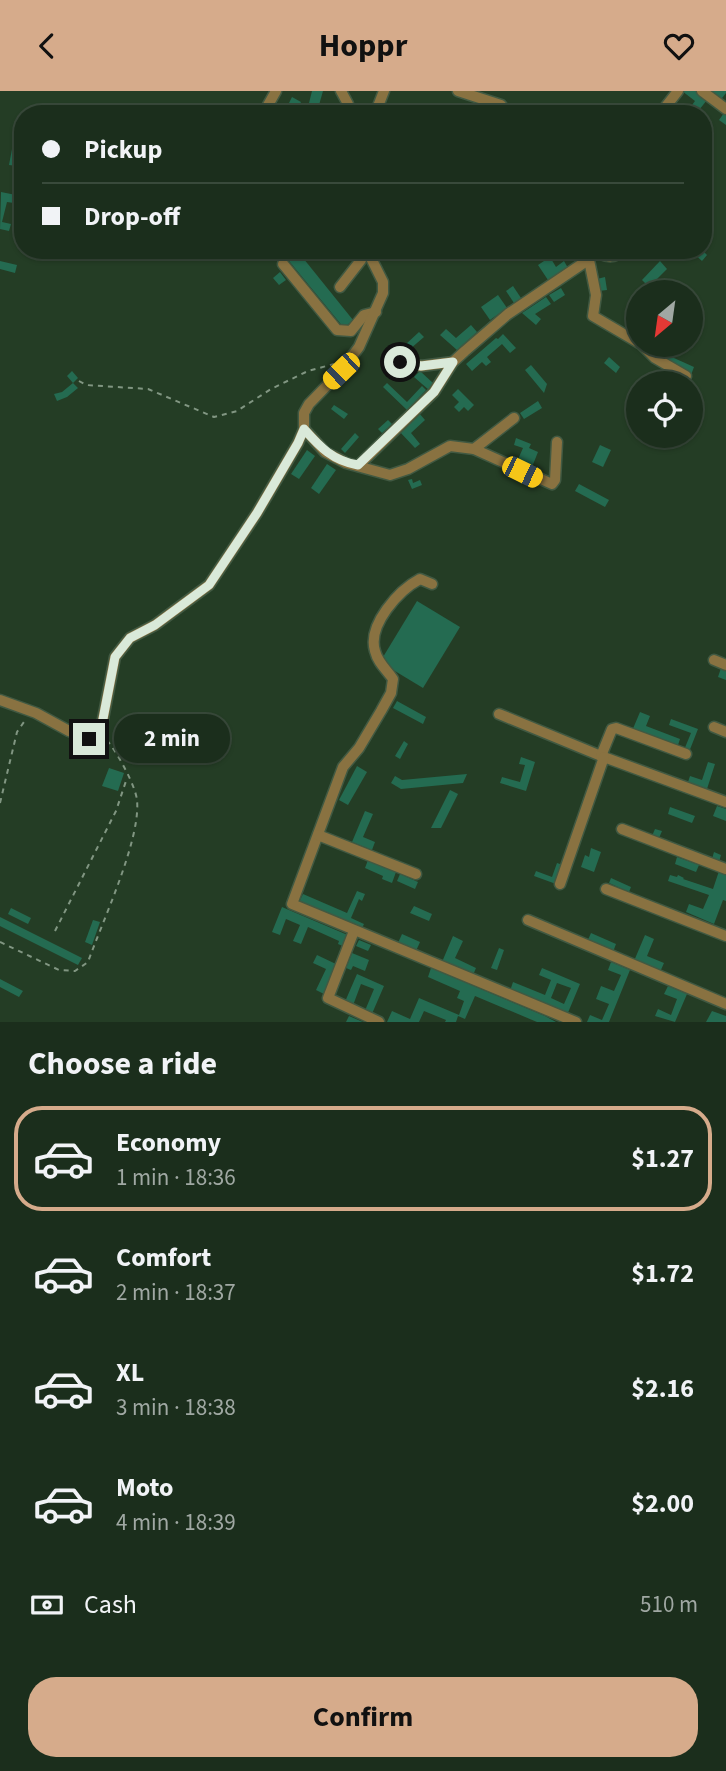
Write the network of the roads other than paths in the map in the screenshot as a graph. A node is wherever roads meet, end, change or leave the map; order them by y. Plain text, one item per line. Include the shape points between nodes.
1 (458, 91) edge
2 (678, 91) edge
3 (702, 91) edge
4 (498, 105) edge
5 (667, 105) edge
6 (726, 109) edge
7 (361, 259) edge
8 (372, 259) edge
9 (589, 260) joint
10 (283, 264) dead end
11 (340, 287) dead end
12 (376, 313) junction
13 (626, 336) edge
14 (654, 357) edge
15 (400, 362) dead end
16 (453, 362) junction
17 (677, 371) edge
18 (514, 418) dead end
19 (304, 429) junction
20 (557, 442) dead end
21 (474, 449) junction
22 (358, 465) junction
23 (432, 584) dead end
24 (714, 660) dead end
25 (726, 664) edge
26 (0, 700) edge
27 (499, 714) dead end
28 (714, 727) dead end
29 (726, 732) edge
30 (686, 754) dead end
31 (603, 756) junction
32 (726, 802) edge
33 (622, 829) dead end
34 (318, 835) junction
35 (726, 869) edge
36 (416, 874) dead end
37 (560, 884) dead end
38 (606, 889) dead end
39 (528, 920) dead end
40 (354, 931) junction
41 (726, 936) edge
42 (726, 1004) edge
43 (379, 1022) edge
44 (576, 1022) edge

1 - 4 street
2 - 5 street
3 - 6 street
7 - 11 street
8 - 12 street via 383,282
9 - 13 street via 596,295 593,316
9 - 16 street via 508,314
10 - 12 street via 337,330 351,331 364,315
12 - 19 street via 359,347 309,404
14 - 17 street
15 - 16 street via 421,366
16 - 22 street via 434,392
18 - 21 street
19 - 22 street via 325,452
19 - 26 street via 257,513 209,585 130,638 115,657 99,731 89,739
20 - 21 street via 552,484
21 - 22 street via 450,446 390,475
23 - 34 street via 420,579 408,585 380,623 373,647 393,679 391,693 343,767
24 - 25 street
27 - 31 street
28 - 29 street
30 - 31 street via 616,728
31 - 32 street
31 - 37 street
33 - 35 street
34 - 36 street
34 - 40 street via 292,904
38 - 41 street
39 - 42 street
40 - 43 street via 328,998
40 - 44 street

